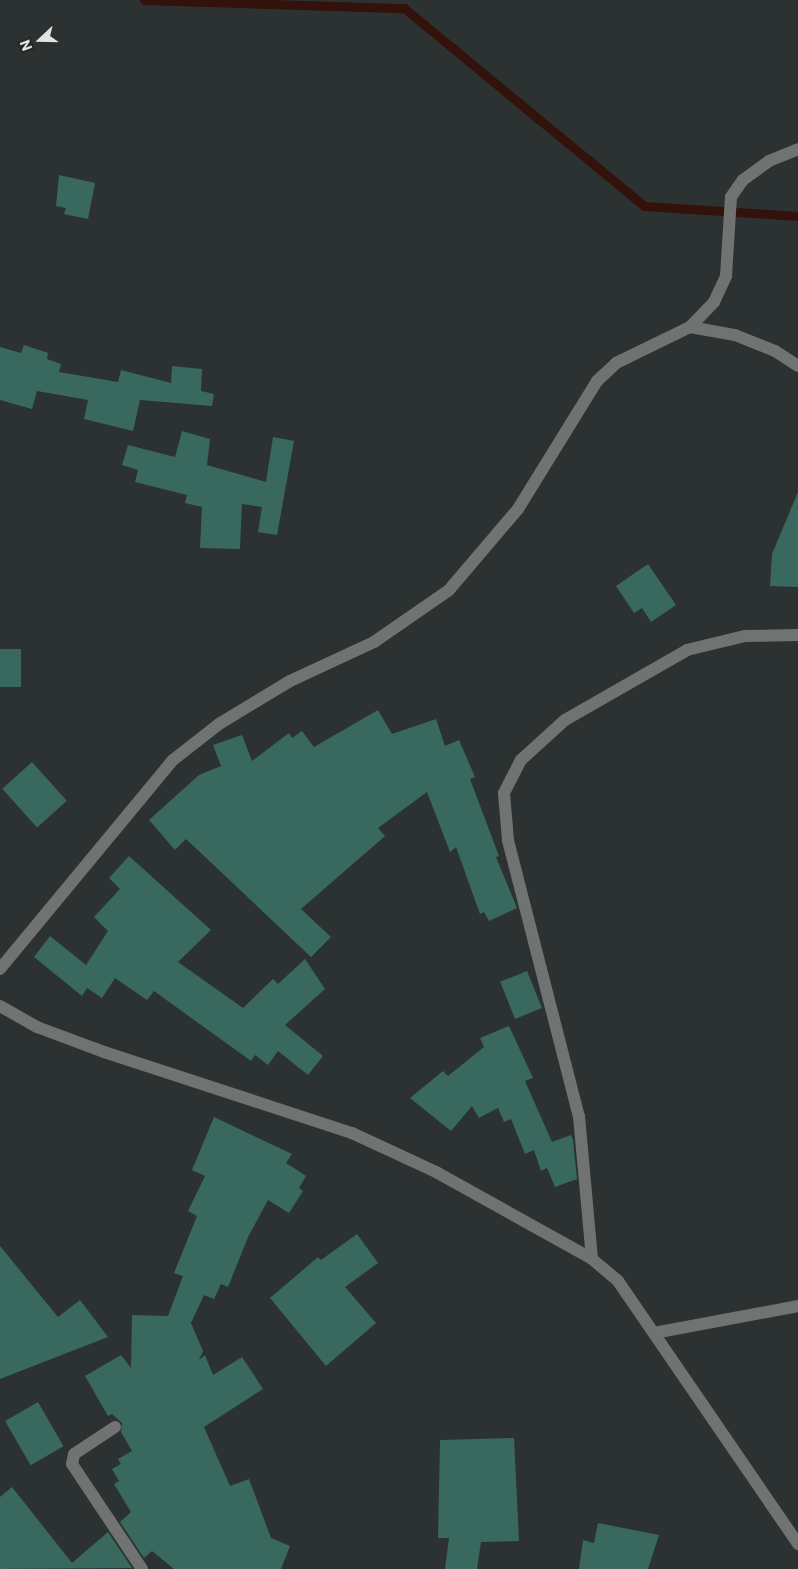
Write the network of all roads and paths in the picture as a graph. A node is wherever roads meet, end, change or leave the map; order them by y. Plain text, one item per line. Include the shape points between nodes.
1 (798, 149) edge
2 (690, 327) junction
3 (798, 366) edge
4 (798, 635) edge
5 (0, 969) edge
6 (0, 1006) edge
7 (592, 1259) junction
8 (798, 1306) edge
9 (654, 1333) junction
10 (115, 1427) dead end
11 (798, 1544) edge
12 (142, 1569) edge

1 - 2 street via 769,161 743,180 731,197 727,229 728,264 721,292
2 - 3 street via 735,335 775,351
2 - 5 street via 616,363 597,381 518,509 449,590 374,642 290,681 219,724 173,760
4 - 7 street via 745,636 687,650 565,720 521,760 504,793 508,840 579,1117
6 - 7 street via 37,1026 104,1052 352,1133 436,1172
7 - 9 street via 618,1281
8 - 9 street
9 - 11 street
10 - 12 street via 74,1454 72,1464

